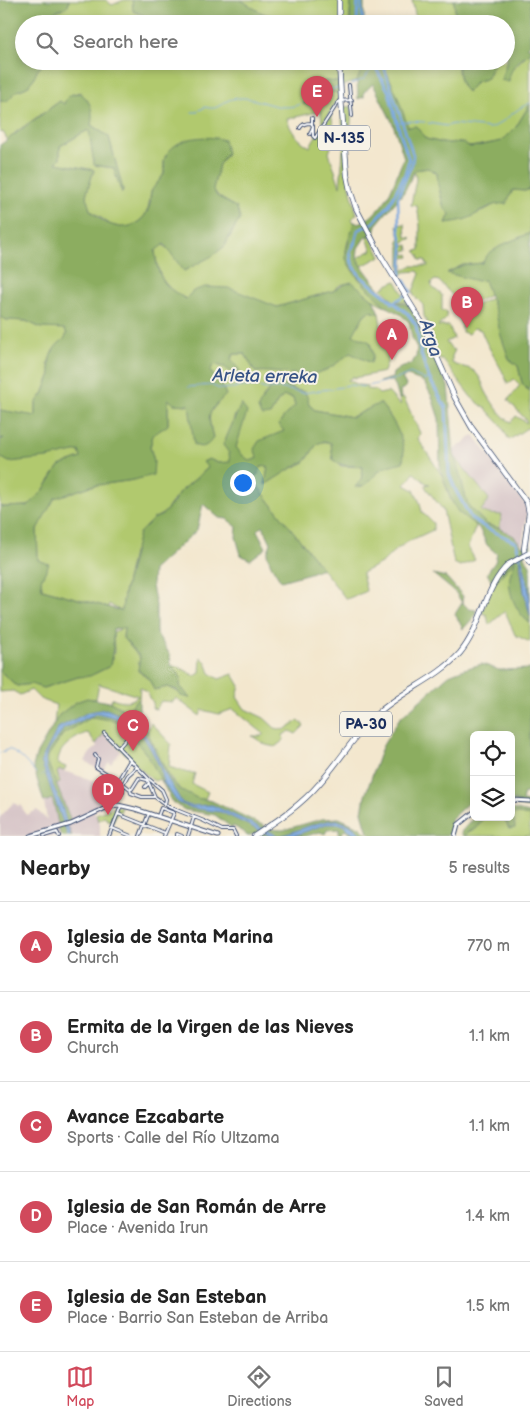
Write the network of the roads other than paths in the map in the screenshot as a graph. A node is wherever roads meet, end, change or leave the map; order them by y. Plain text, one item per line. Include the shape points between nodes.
1 (339, 0) edge
2 (338, 15) edge
3 (340, 70) edge
4 (349, 85) dead end
5 (352, 100) junction
6 (342, 101) junction
7 (352, 116) dead end
8 (312, 118) dead end
9 (312, 125) junction
10 (300, 128) dead end
11 (310, 134) dead end
12 (310, 138) dead end
13 (315, 138) junction
14 (530, 505) edge
15 (530, 514) edge
16 (530, 521) edge
17 (526, 528) junction
18 (529, 552) edge
19 (529, 561) edge
20 (104, 733) dead end
21 (129, 736) dead end
22 (118, 747) junction
23 (95, 754) dead end
24 (130, 760) junction
25 (137, 767) junction
26 (148, 780) junction
27 (117, 782) junction
28 (149, 783) junction
29 (124, 785) junction
30 (145, 787) dead end
31 (130, 789) junction
32 (119, 796) junction
33 (155, 797) junction
34 (515, 800) edge
35 (530, 801) edge
36 (165, 804) junction
37 (116, 805) junction
38 (122, 805) junction
39 (167, 810) junction
40 (149, 813) junction
41 (118, 814) junction
42 (470, 815) edge
43 (194, 817) junction
44 (164, 818) junction
45 (144, 825) junction
46 (190, 827) junction
47 (112, 828) junction
48 (36, 835) edge
49 (164, 835) edge
50 (208, 835) edge
51 (255, 835) edge
52 (31, 836) edge
53 (44, 836) edge
54 (59, 836) edge
55 (109, 836) edge
56 (130, 836) edge
57 (140, 836) edge
58 (177, 836) edge
59 (182, 836) edge
60 (188, 836) edge
61 (218, 836) edge
62 (236, 836) edge
63 (455, 836) edge

1 - 2 highway
3 - 6 highway, N-135
4 - 5 street
5 - 6 street
5 - 7 street
6 - 13 street
6 - 14 highway, N-135 via 350,190 362,220 421,321 472,428
8 - 9 street
9 - 10 street
9 - 11 street
9 - 13 street
12 - 13 street
14 - 15 highway, N-135
15 - 17 highway
16 - 17 highway
17 - 19 highway via 524,549
18 - 51 highway, PA-30, bridge via 509,564 495,581 476,628 456,657 379,712 354,738 314,790 274,824
20 - 22 street
21 - 22 street
22 - 24 street
23 - 27 street via 98,759 96,767
24 - 25 street
24 - 27 street
25 - 26 street
25 - 29 street via 130,772
26 - 28 street
26 - 31 street via 141,778
26 - 36 street via 155,782 165,795
27 - 29 street
27 - 32 street via 115,791
28 - 30 street
28 - 33 street
29 - 31 street
29 - 32 street
31 - 33 street via 131,793 142,797
32 - 37 street
33 - 36 street
34 - 35 street
36 - 43 street
37 - 38 street
37 - 48 street
38 - 40 street
38 - 41 street
39 - 44 street
39 - 44 street
39 - 44 street
40 - 44 street
40 - 45 street
41 - 45 street
41 - 47 street
42 - 63 street via 458,825
43 - 46 street
43 - 62 street via 222,830 233,830
44 - 46 street
44 - 49 street
45 - 49 street
45 - 57 street
46 - 50 street
46 - 60 street
47 - 55 street
47 - 56 street
48 - 52 street
50 - 61 street
53 - 54 street via 57,832
58 - 59 street

